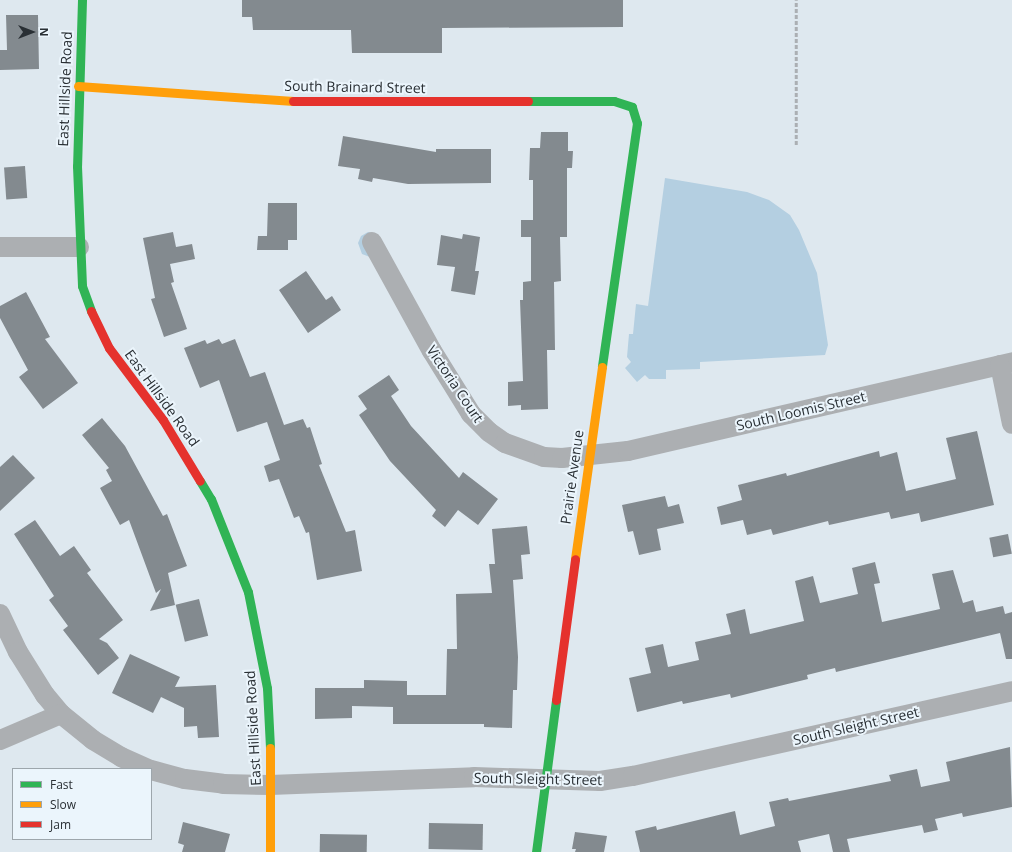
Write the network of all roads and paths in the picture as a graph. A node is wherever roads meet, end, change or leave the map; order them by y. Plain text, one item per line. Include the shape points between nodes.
1 (82, 0) edge
2 (796, 0) edge
3 (78, 86) junction
4 (632, 107) joint
5 (796, 145) dead end
6 (372, 242) dead end
7 (0, 247) edge
8 (79, 247) junction
9 (1006, 364) edge
10 (1012, 424) edge
11 (589, 454) junction
12 (0, 614) edge
13 (1012, 691) edge
14 (61, 714) junction
15 (0, 740) edge
16 (146, 768) edge
17 (152, 771) edge
18 (547, 780) junction
19 (270, 785) junction
20 (270, 852) edge
21 (536, 852) edge

1 - 3 street, East Hillside Road
2 - 5 path
3 - 4 street, South Brainard Street via 314,102 614,101
3 - 8 street, East Hillside Road
4 - 11 street, Prairie Avenue via 636,123
6 - 11 street, Victoria Court via 432,351 471,414 488,432 525,452 544,457
7 - 8 street
8 - 19 street, East Hillside Road via 82,286 92,315 109,348 182,447 211,499 236,556 255,620 264,668
9 - 10 street
9 - 11 street, South Loomis Street via 628,451
11 - 18 street, Prairie Avenue
12 - 14 street, South Sleight Street via 18,652 45,695
13 - 18 street, South Sleight Street via 633,776 600,781
14 - 15 street
14 - 16 street, South Sleight Street via 93,740
17 - 19 street, South Sleight Street via 185,779 223,784
18 - 19 street, South Sleight Street via 474,777
18 - 21 street, Prairie Avenue
19 - 20 street, East Hillside Road

